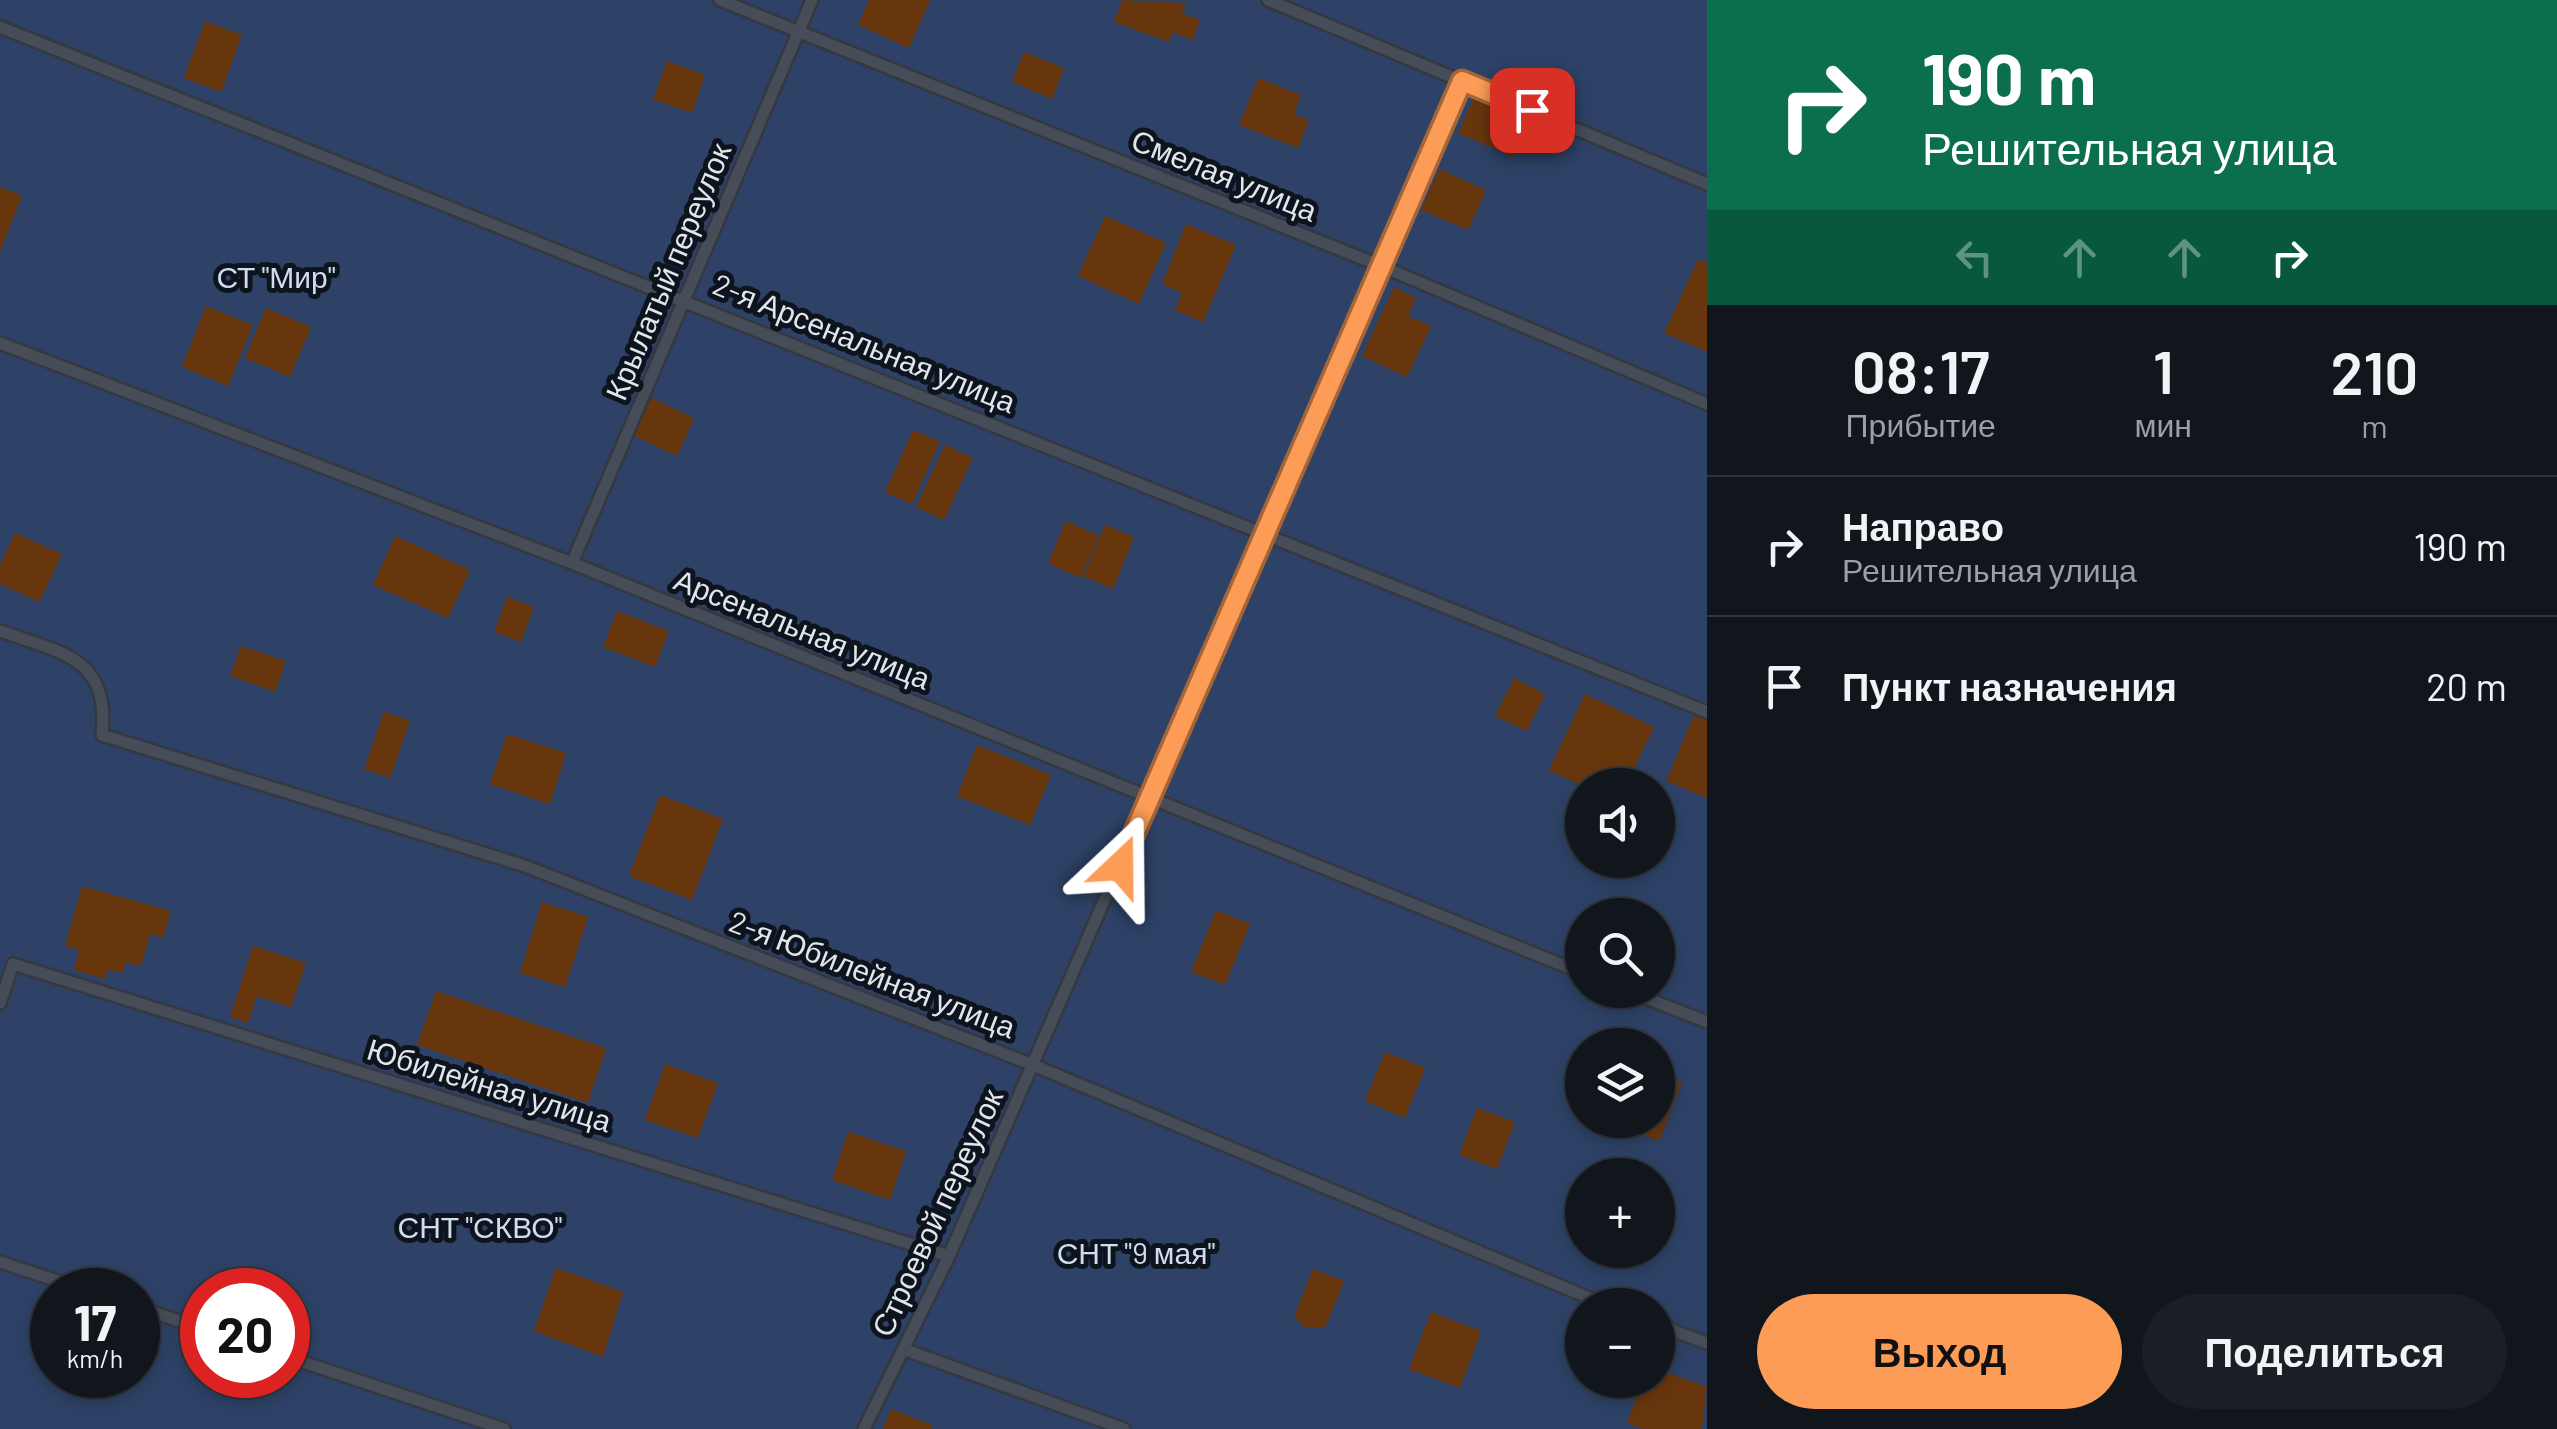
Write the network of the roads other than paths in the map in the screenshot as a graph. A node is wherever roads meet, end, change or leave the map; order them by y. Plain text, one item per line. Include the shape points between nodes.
1 (720, 0) edge
2 (812, 0) edge
3 (1268, 0) edge
4 (0, 27) edge
5 (798, 32) junction
6 (1462, 81) junction
7 (1707, 184) edge
8 (1381, 266) junction
9 (684, 299) junction
10 (0, 343) edge
11 (1707, 404) edge
12 (1264, 534) junction
13 (572, 563) junction
14 (0, 631) edge
15 (1707, 712) edge
16 (1148, 799) junction
17 (1565, 965) edge
18 (0, 1003) edge
19 (1672, 1008) edge
20 (1707, 1022) edge
21 (1032, 1065) junction
22 (949, 1256) junction
23 (0, 1262) edge
24 (30, 1272) edge
25 (1565, 1288) edge
26 (1675, 1332) edge
27 (1707, 1344) edge
28 (903, 1349) junction
29 (310, 1364) edge
30 (504, 1429) edge
31 (864, 1429) edge
32 (1124, 1429) edge

1 - 5 lane, Смелая улица
2 - 5 lane, Крылатый переулок
3 - 6 lane
4 - 9 lane, 2-я Арсенальная улица
5 - 8 lane, Смелая улица
5 - 9 lane, Крылатый переулок
6 - 7 lane
6 - 8 lane, Строевой переулок
8 - 11 lane, Смелая улица
8 - 12 lane, Строевой переулок
9 - 12 lane, 2-я Арсенальная улица
9 - 13 lane, Крылатый переулок
10 - 13 lane, Арсенальная улица
12 - 15 lane, 2-я Арсенальная улица
12 - 16 lane, Строевой переулок
13 - 16 lane, Арсенальная улица
14 - 21 lane, 2-я Юбилейная улица via 85,666 106,701 102,735 524,866
16 - 17 lane, Арсенальная улица
16 - 21 lane, Строевой переулок
18 - 22 lane, Юбилейная улица via 14,964
19 - 20 lane
21 - 22 lane, Строевой переулок
21 - 25 lane, 2-я Юбилейная улица
22 - 28 lane, Строевой переулок
23 - 24 lane
26 - 27 lane
28 - 31 lane, Строевой переулок
28 - 32 lane
29 - 30 lane

